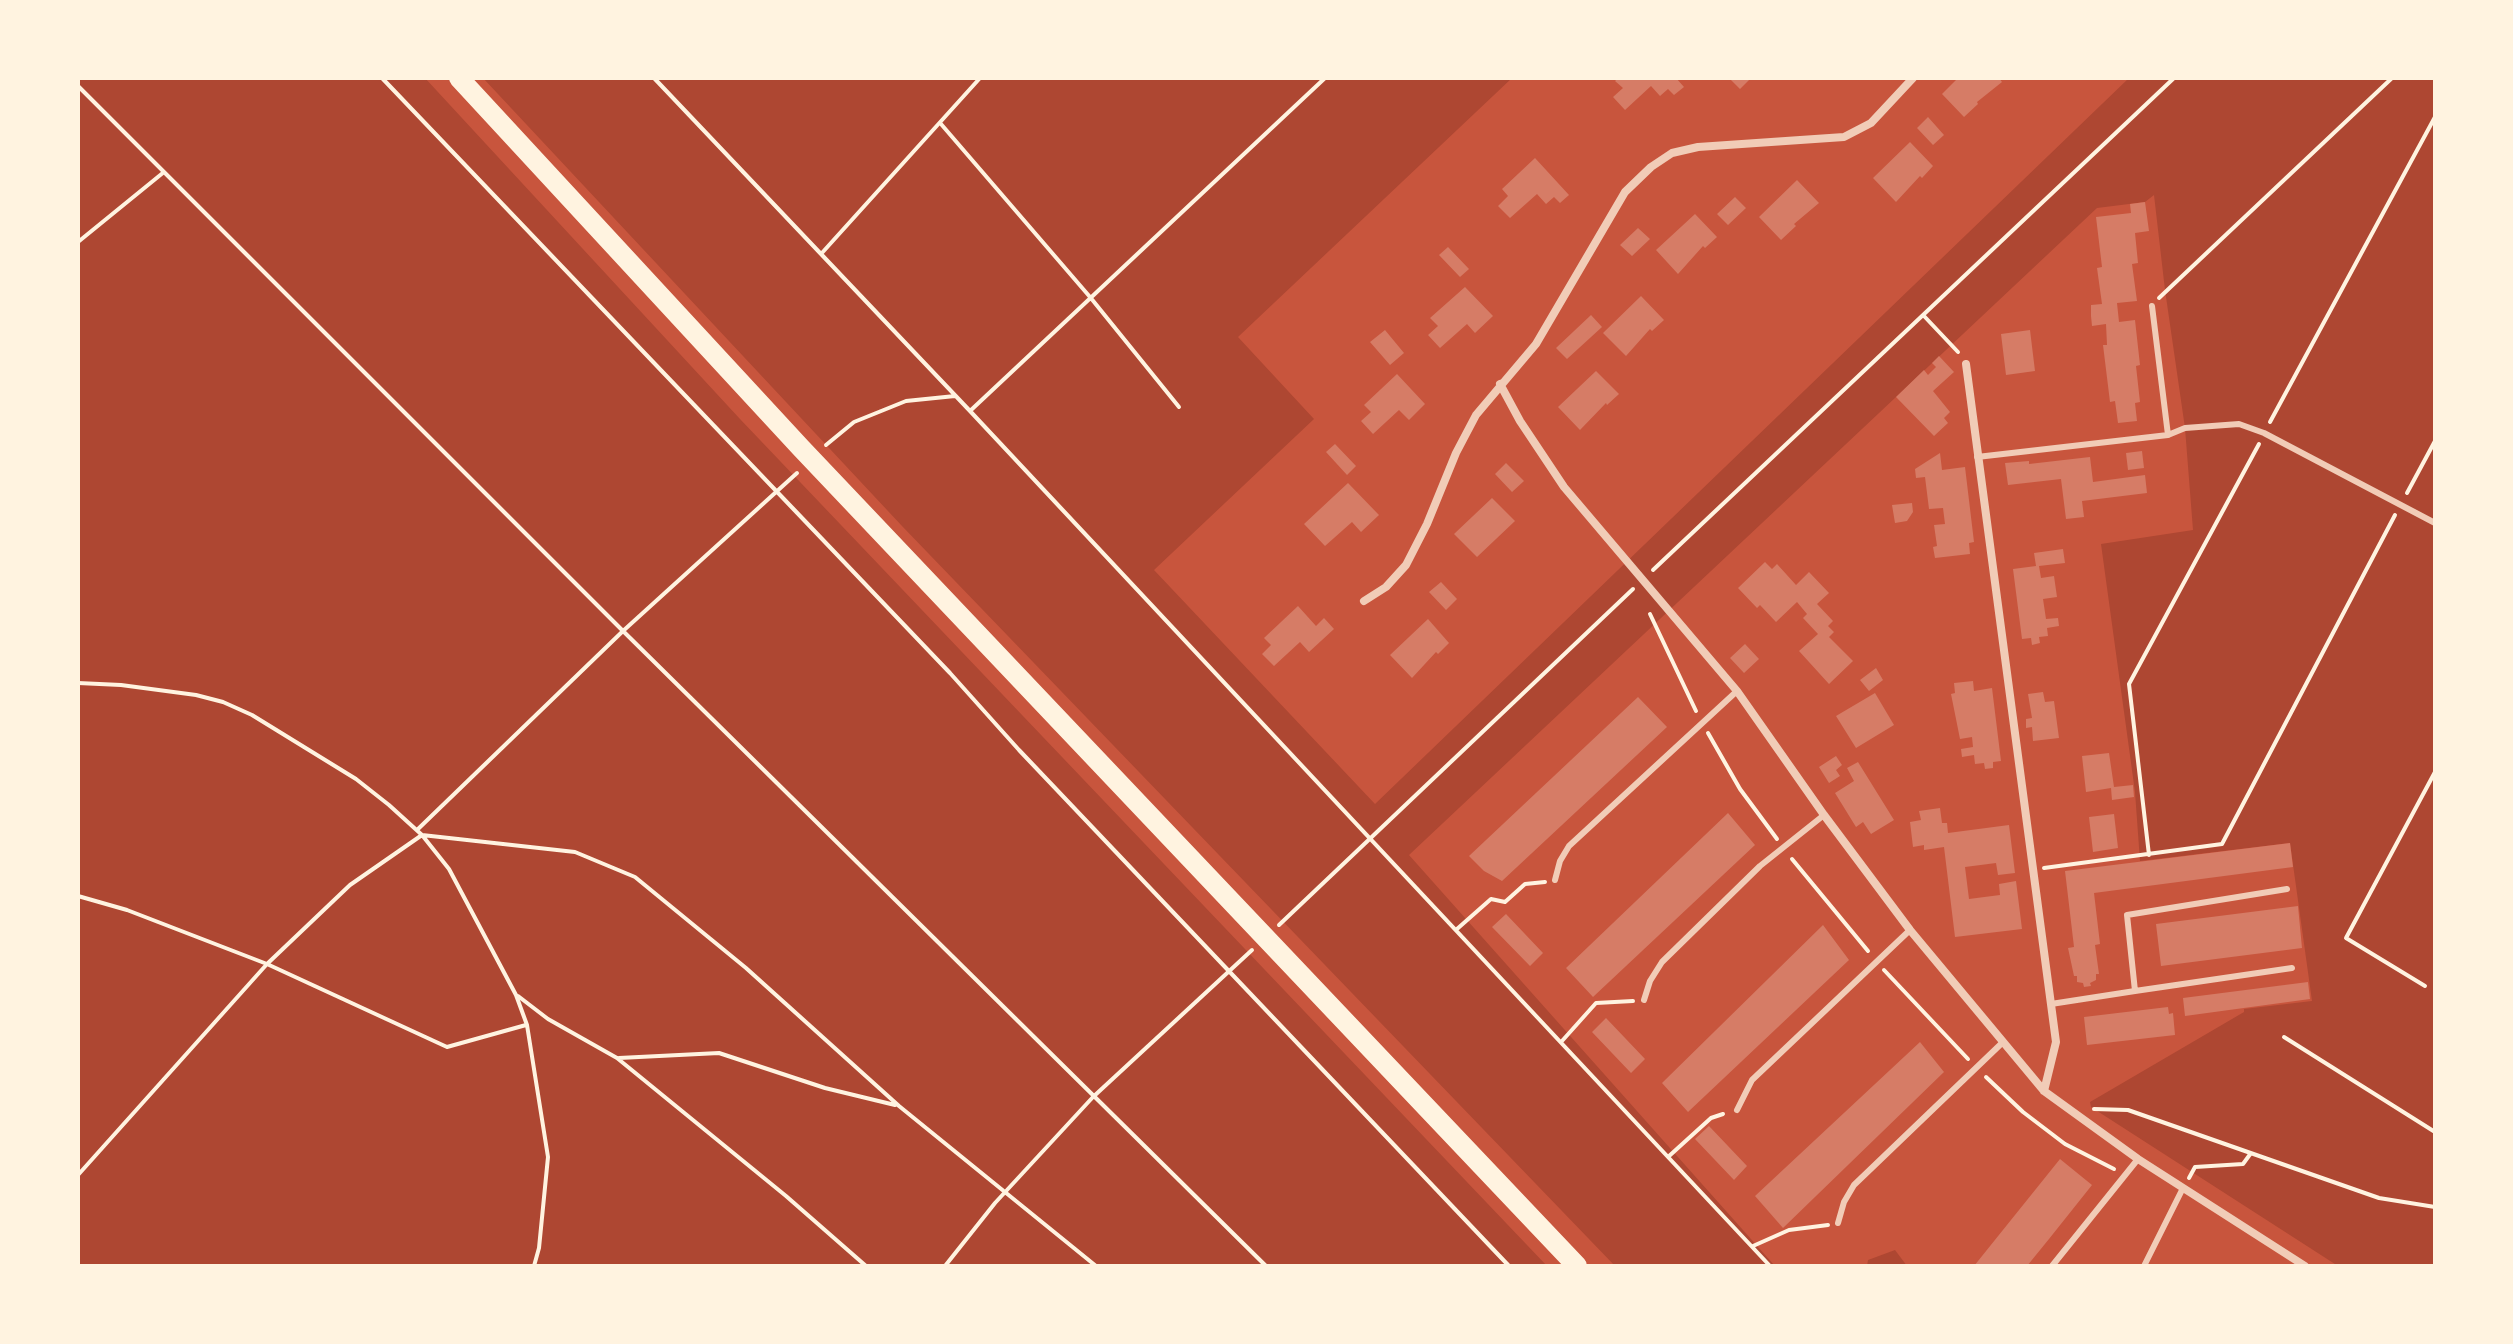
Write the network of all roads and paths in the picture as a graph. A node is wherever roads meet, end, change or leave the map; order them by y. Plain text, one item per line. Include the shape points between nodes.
1 (382, 78) edge
2 (459, 78) edge
3 (654, 78) edge
4 (980, 78) edge
5 (1325, 78) edge
6 (1913, 78) edge
7 (2174, 78) edge
8 (2392, 78) edge
9 (78, 86) edge
10 (2435, 117) edge
11 (941, 124) junction
12 (164, 172) junction
13 (78, 242) edge
14 (821, 254) junction
15 (2165, 290) dead end
16 (1090, 297) junction
17 (2152, 306) dead end
18 (1924, 316) junction
19 (1966, 364) joint
20 (1500, 384) junction
21 (955, 396) junction
22 (1179, 407) dead end
23 (970, 411) junction
24 (2264, 433) junction
25 (2168, 435) junction
26 (2435, 441) edge
27 (1977, 457) junction
28 (811, 458) junction
29 (777, 492) junction
30 (2400, 505) junction
31 (2435, 523) edge
32 (1644, 579) junction
33 (1632, 590) junction
34 (1640, 599) dead end
35 (1364, 601) dead end
36 (1648, 609) dead end
37 (623, 631) junction
38 (78, 683) edge
39 (1737, 691) junction
40 (1702, 722) junction
41 (2435, 772) edge
42 (1824, 815) junction
43 (417, 830) junction
44 (422, 835) junction
45 (1369, 840) junction
46 (1783, 848) junction
47 (2149, 855) junction
48 (2034, 869) junction
49 (1555, 880) joint
50 (2287, 889) dead end
51 (78, 896) edge
52 (1457, 929) junction
53 (1910, 930) junction
54 (1265, 938) junction
55 (1877, 961) junction
56 (267, 964) junction
57 (2292, 968) dead end
58 (1229, 972) junction
59 (2425, 986) dead end
60 (2135, 991) junction
61 (516, 995) junction
62 (1644, 1000) joint
63 (2051, 1004) junction
64 (527, 1025) junction
65 (2284, 1037) dead end
66 (1562, 1041) junction
67 (2002, 1043) junction
68 (617, 1058) junction
69 (1976, 1068) junction
70 (2044, 1091) junction
71 (1093, 1097) junction
72 (899, 1106) junction
73 (1737, 1110) joint
74 (2082, 1121) junction
75 (2435, 1132) edge
76 (2251, 1153) junction
77 (1667, 1158) junction
78 (2138, 1159) junction
79 (2125, 1174) junction
80 (78, 1175) edge
81 (2183, 1188) junction
82 (1006, 1191) junction
83 (2435, 1207) edge
84 (1838, 1223) joint
85 (1753, 1246) junction
86 (534, 1266) edge
87 (866, 1266) edge
88 (945, 1266) edge
89 (1096, 1266) edge
90 (1266, 1266) edge
91 (1509, 1266) edge
92 (1577, 1266) edge
93 (1770, 1266) edge
94 (2052, 1266) edge
95 (2144, 1266) edge
96 (2305, 1266) edge

1 - 29 path
2 - 28 main road
3 - 14 path
4 - 11 path
5 - 16 path
6 - 20 street via 1871,123 1844,137 1698,147 1672,153 1651,167 1625,192 1536,344
7 - 18 path
8 - 15 path
9 - 12 path
10 - 24 path
11 - 14 path
11 - 16 path
12 - 13 path
12 - 37 path
14 - 21 path
16 - 22 path
16 - 23 path
17 - 25 lane
18 - 19 path
18 - 32 path
19 - 27 street
20 - 32 street via 1564,487
20 - 35 street via 1456,453 1406,565
21 - 23 path
21 - 28 path via 906,401 854,422
23 - 45 path
24 - 25 lane via 2239,424 2185,428
24 - 30 lane
24 - 47 path via 2129,684
25 - 27 lane
26 - 30 path
27 - 48 street
28 - 29 path
28 - 54 main road
29 - 37 path
29 - 58 path
30 - 31 lane
30 - 47 path via 2222,844
32 - 33 path
32 - 39 street
33 - 34 path
33 - 45 path
36 - 40 path
37 - 43 path
37 - 71 path
38 - 43 path via 223,702 356,779
39 - 40 lane
39 - 42 street
40 - 46 path via 1740,789
40 - 49 lane via 1569,846
41 - 59 path via 2346,938
42 - 46 lane
42 - 53 street
43 - 44 path
44 - 56 path via 350,885
44 - 61 path via 449,869
44 - 72 path via 575,852 635,877
45 - 52 path
45 - 54 path
46 - 55 path
46 - 62 lane via 1662,962
47 - 48 path
48 - 63 street
49 - 52 path via 1525,884 1505,902 1491,899
50 - 60 lane via 2127,915
51 - 56 path
52 - 66 path
53 - 55 lane
53 - 67 street
54 - 58 path
54 - 92 main road
55 - 69 path
55 - 73 lane via 1752,1080
56 - 64 path via 447,1047
56 - 80 path
57 - 60 lane
58 - 71 path
58 - 91 path
60 - 63 lane
61 - 64 path
61 - 68 path
62 - 66 path via 1596,1003
63 - 70 street via 2056,1042
64 - 86 path via 548,1157
65 - 75 path
66 - 77 path
67 - 69 lane
67 - 70 street
68 - 72 path via 719,1053
68 - 87 path
69 - 79 path via 2065,1144
69 - 84 lane via 1854,1185
70 - 74 street
71 - 82 path
71 - 90 path
72 - 82 path
73 - 77 path via 1711,1118
74 - 76 path via 2095,1107 2128,1110
74 - 78 street
76 - 81 path via 2243,1164 2195,1167
76 - 83 path via 2379,1198
77 - 85 path
78 - 79 lane
78 - 81 street
79 - 94 lane
81 - 95 lane
81 - 96 street
82 - 88 path
82 - 89 path
84 - 85 path via 1789,1230
85 - 93 path

